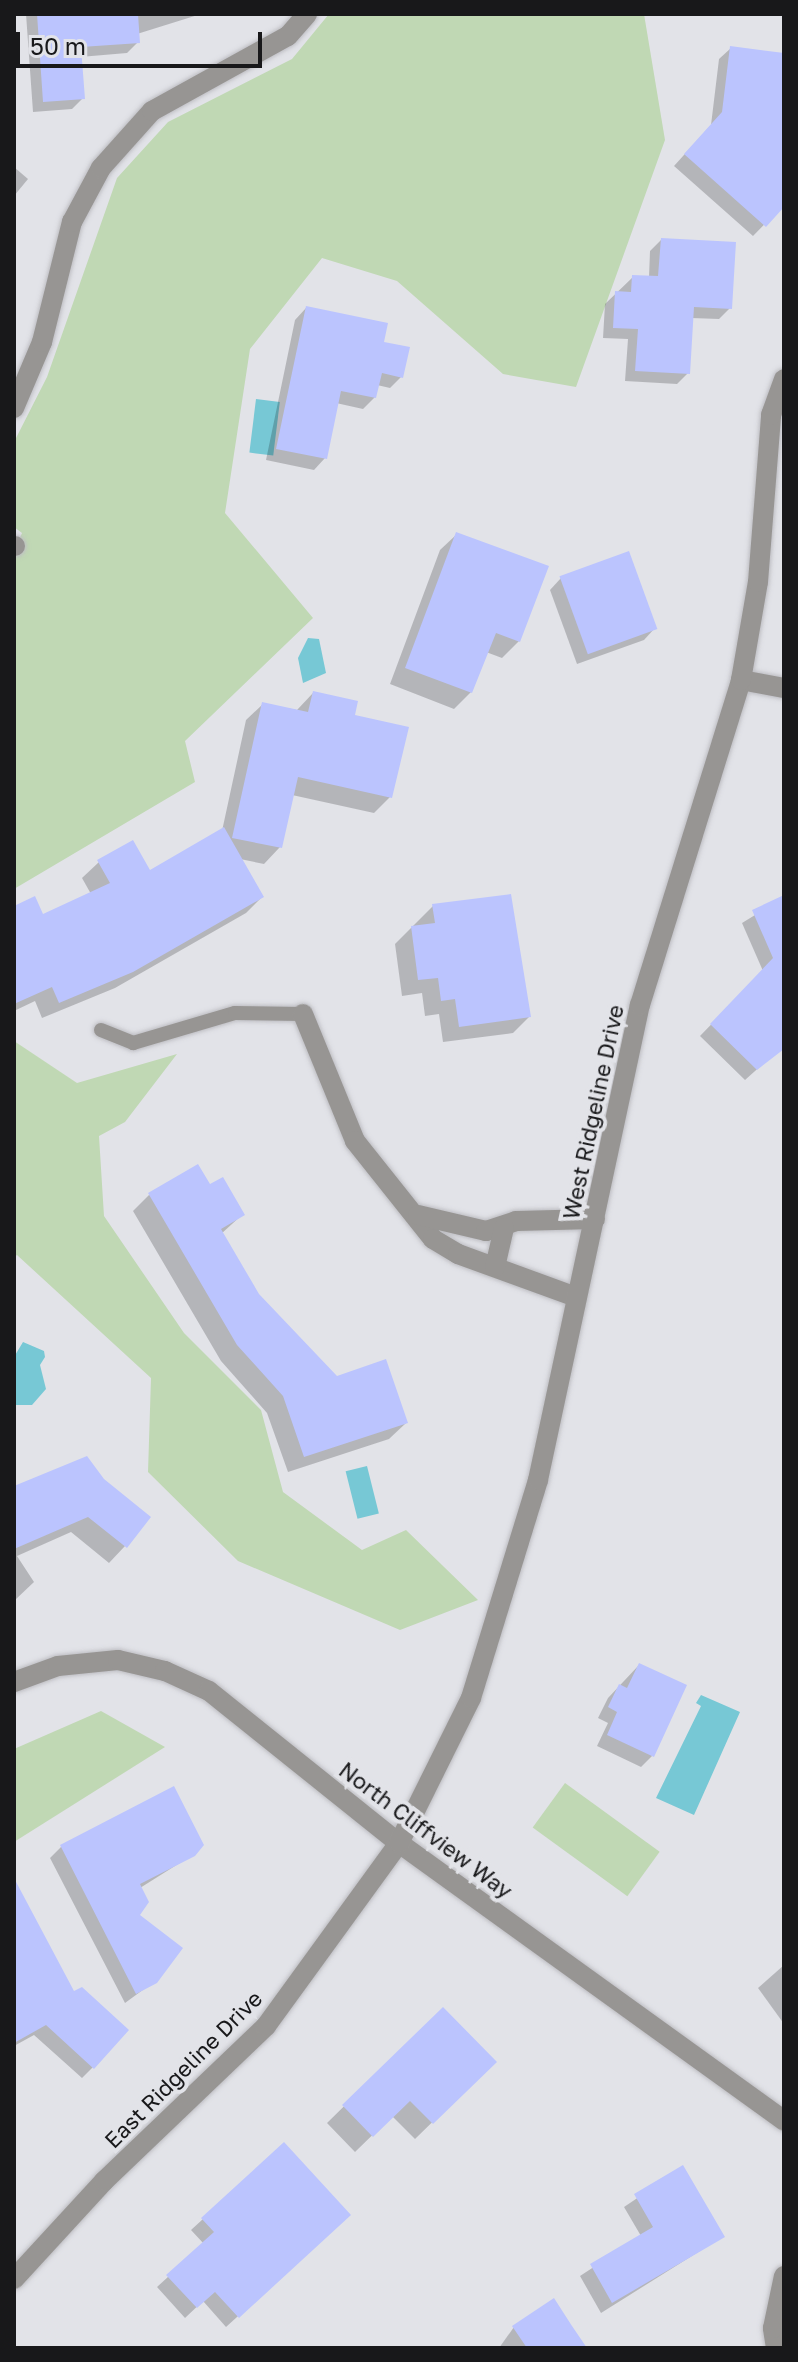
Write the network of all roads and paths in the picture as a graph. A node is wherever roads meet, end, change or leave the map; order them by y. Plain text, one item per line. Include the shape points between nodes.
1 (307, 14) edge
2 (784, 379) edge
3 (14, 408) edge
4 (741, 680) junction
5 (784, 688) edge
6 (303, 1014) joint
7 (101, 1030) dead end
8 (418, 1215) junction
9 (595, 1219) junction
10 (504, 1228) junction
11 (495, 1267) junction
12 (576, 1297) junction
13 (14, 1682) edge
14 (399, 1843) junction
15 (784, 2121) edge
16 (784, 2276) edge
17 (14, 2279) edge
18 (776, 2348) edge

1 - 3 street via 288,36 152,111 101,168 72,222 42,342
2 - 4 street, West Ridgeline Drive via 771,415 758,582
4 - 5 street
4 - 9 street, West Ridgeline Drive via 640,1005
6 - 7 lane via 235,1013 133,1043
6 - 8 street via 355,1141 383,1183
8 - 10 street via 486,1231
8 - 11 street via 433,1239
9 - 10 street via 516,1221
9 - 12 street, West Ridgeline Drive
10 - 11 street
11 - 12 street
12 - 14 street, West Ridgeline Drive via 538,1480 471,1698
13 - 14 street, North Cliffview Way via 58,1666 118,1660 165,1671 209,1691
14 - 15 street, North Cliffview Way
14 - 17 street, East Ridgeline Drive via 266,2026 104,2181
16 - 18 street via 773,2328

